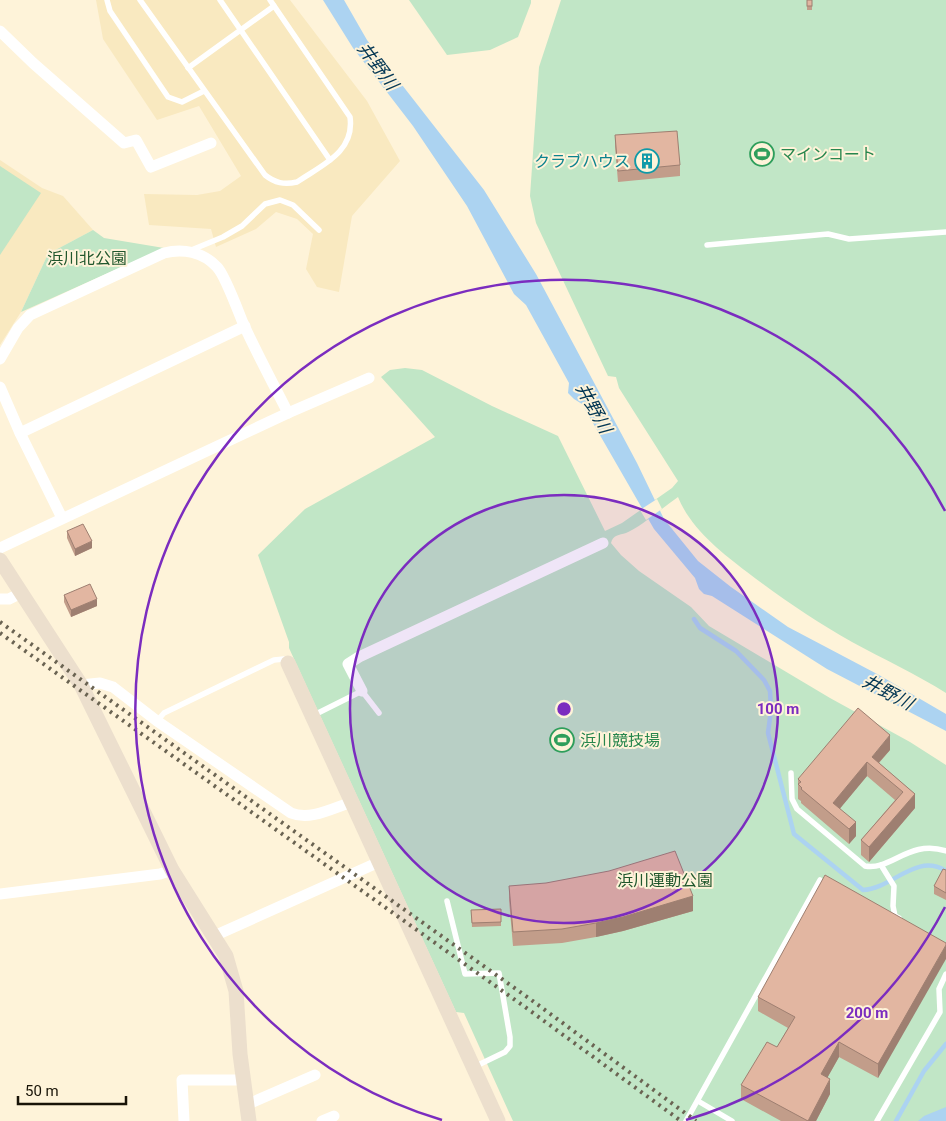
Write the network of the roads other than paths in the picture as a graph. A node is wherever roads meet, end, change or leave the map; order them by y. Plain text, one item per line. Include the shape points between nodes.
1 (107, 0) edge
2 (140, 0) edge
3 (220, 0) edge
4 (270, 0) edge
5 (274, 6) junction
6 (241, 30) junction
7 (0, 31) edge
8 (188, 68) junction
9 (204, 91) junction
10 (211, 143) dead end
11 (330, 160) junction
12 (319, 230) dead end
13 (946, 232) edge
14 (707, 245) dead end
15 (188, 252) junction
16 (245, 326) junction
17 (0, 359) edge
18 (369, 378) dead end
19 (0, 387) edge
20 (288, 413) junction
21 (20, 433) junction
22 (62, 518) junction
23 (603, 543) dead end
24 (0, 548) edge
25 (0, 560) edge
26 (21, 593) junction
27 (0, 599) edge
28 (288, 663) joint
29 (81, 685) junction
30 (362, 691) junction
31 (379, 713) dead end
32 (312, 716) junction
33 (157, 721) junction
34 (791, 773) dead end
35 (352, 802) junction
36 (946, 851) edge
37 (379, 862) junction
38 (881, 865) junction
39 (172, 870) junction
40 (820, 880) edge
41 (0, 894) edge
42 (447, 901) dead end
43 (904, 921) edge
44 (214, 936) junction
45 (946, 974) edge
46 (946, 1005) edge
47 (940, 1012) junction
48 (474, 1067) junction
49 (315, 1075) dead end
50 (243, 1080) junction
51 (698, 1101) junction
52 (246, 1105) junction
53 (334, 1116) dead end
54 (184, 1121) edge
55 (249, 1121) edge
56 (322, 1121) edge
57 (498, 1121) edge
58 (686, 1121) edge
59 (732, 1121) edge
60 (877, 1121) edge

1 - 9 lane via 110,12 168,97 182,102
2 - 8 lane
3 - 6 lane
4 - 5 lane
5 - 6 lane
5 - 11 lane via 350,117 349,137 344,147
6 - 8 lane
6 - 11 lane
7 - 10 street via 124,143 136,140 151,167
8 - 9 lane
9 - 11 lane via 265,175 273,181 297,182
12 - 15 lane via 293,205 280,200 265,204 242,226 223,237
13 - 14 lane via 849,239 828,234
15 - 16 street via 209,260 219,268
15 - 17 street via 164,253 30,315 18,328
16 - 20 street
16 - 21 street
18 - 20 street
19 - 21 street
20 - 22 street
21 - 22 street
22 - 24 street
23 - 30 street via 359,657 348,664
25 - 26 street
26 - 27 street
26 - 29 street
28 - 32 street
28 - 33 lane via 284,659 274,660 164,713
29 - 33 street via 100,683 112,687
29 - 39 street
30 - 31 lane
30 - 32 lane
32 - 35 street
33 - 35 street via 300,817
34 - 38 lane via 792,799 797,809 861,864 870,867
35 - 37 street
36 - 38 lane via 920,848
37 - 44 street
37 - 48 street
38 - 43 lane via 894,886 895,916
39 - 41 street
39 - 44 street
40 - 51 lane
42 - 48 lane via 465,974 500,973 510,1046 494,1059
44 - 50 street via 233,976
45 - 47 lane via 938,990
46 - 47 lane
47 - 60 lane
48 - 57 street
49 - 52 street
50 - 52 street
50 - 54 street via 182,1080
51 - 58 lane
51 - 59 lane
52 - 55 street
53 - 56 street

